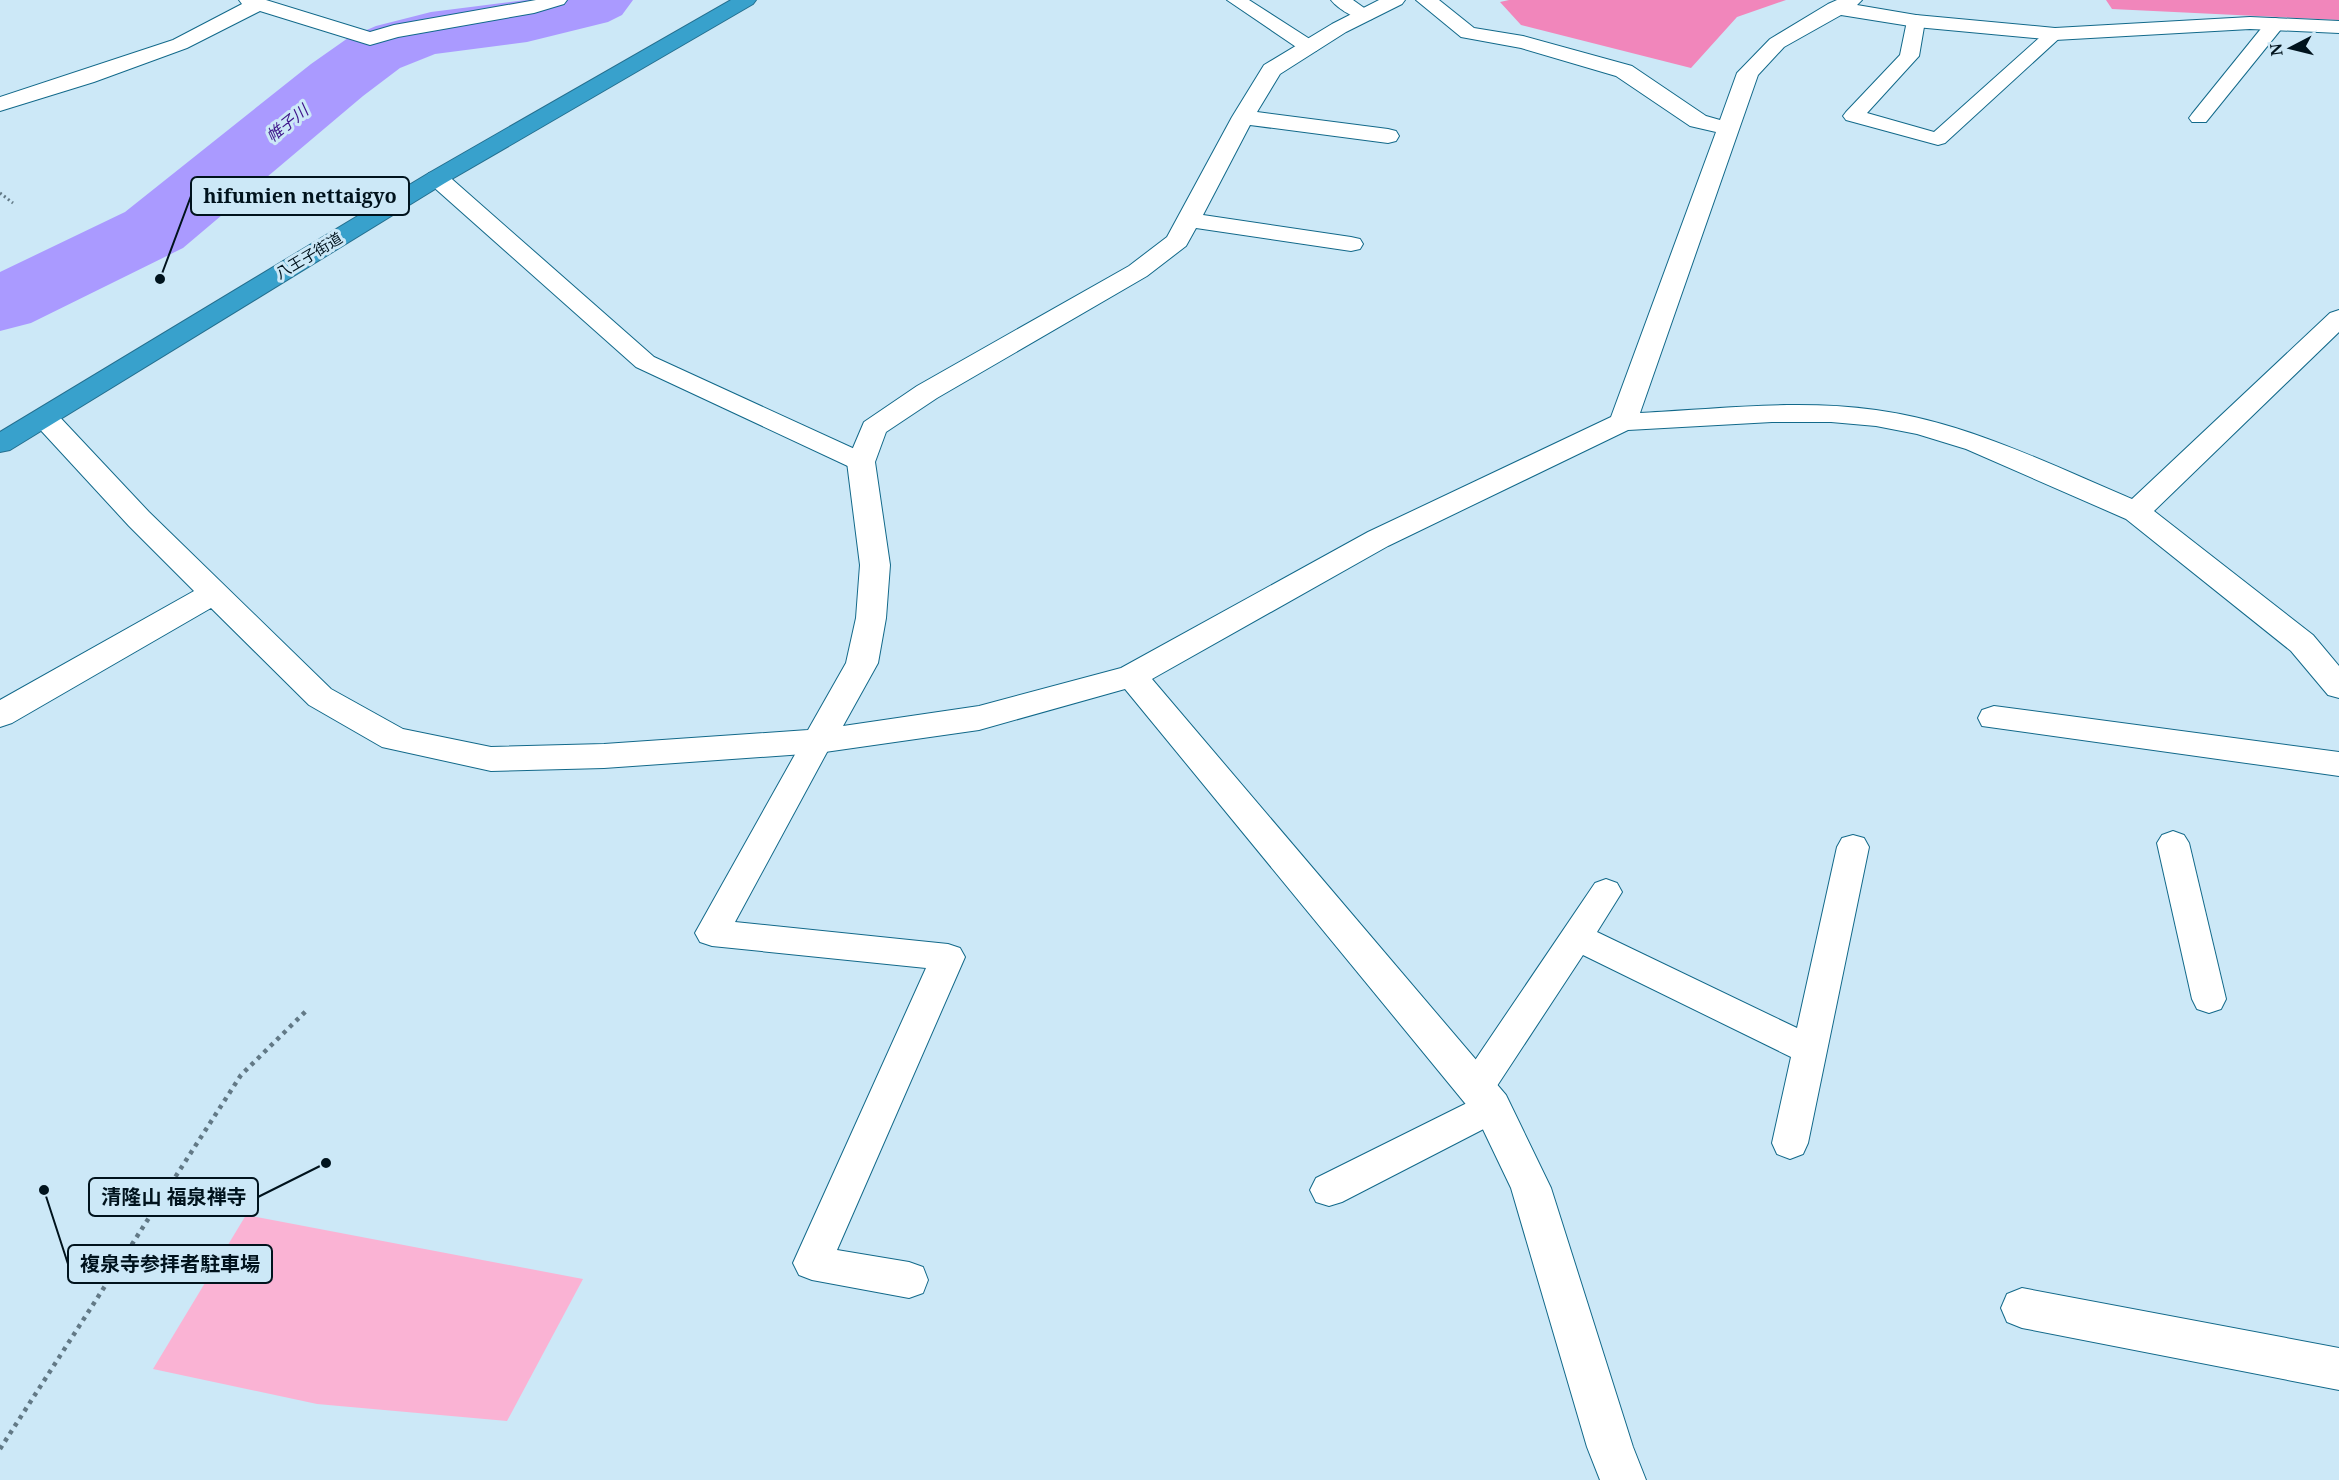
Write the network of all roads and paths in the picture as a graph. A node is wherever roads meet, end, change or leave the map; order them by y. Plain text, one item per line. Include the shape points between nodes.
1 (556, 0) edge
2 (746, 0) edge
3 (1236, 0) edge
4 (1340, 0) edge
5 (1395, 0) edge
6 (1426, 0) edge
7 (253, 2) edge
8 (1844, 4) edge
9 (1365, 15) junction
10 (1916, 21) junction
11 (2275, 24) junction
12 (2339, 27) edge
13 (2055, 34) junction
14 (1308, 47) junction
15 (0, 104) edge
16 (1244, 117) junction
17 (2199, 118) dead end
18 (1727, 128) junction
19 (1388, 136) dead end
20 (437, 178) junction
21 (0, 194) edge
22 (13, 203) dead end
23 (1189, 220) junction
24 (1351, 244) dead end
25 (2339, 318) edge
26 (45, 418) junction
27 (1623, 422) junction
28 (0, 444) edge
29 (861, 462) junction
30 (2136, 512) junction
31 (214, 593) junction
32 (2302, 643) junction
33 (2339, 654) edge
34 (1132, 676) junction
35 (2339, 687) edge
36 (0, 716) edge
37 (1994, 718) dead end
38 (818, 741) junction
39 (2339, 764) edge
40 (2173, 843) dead end
41 (1853, 847) dead end
42 (1606, 892) dead end
43 (1577, 937) junction
44 (2209, 999) dead end
45 (308, 1011) dead end
46 (1810, 1050) junction
47 (1484, 1098) junction
48 (1790, 1143) dead end
49 (1329, 1190) dead end
50 (909, 1280) dead end
51 (2022, 1308) dead end
52 (2339, 1369) edge
53 (0, 1449) edge
54 (1623, 1480) edge

1 - 7 street via 370,39
2 - 20 highway, 八王子街道
3 - 14 lane
4 - 9 lane
5 - 9 street
6 - 18 street via 1468,33 1523,42 1624,71 1698,121
7 - 15 street via 180,44
8 - 10 street
8 - 18 street via 1777,43 1748,73
9 - 14 street
10 - 13 street
10 - 13 lane via 1909,56 1853,116 1938,139
11 - 12 street
11 - 13 street
11 - 17 lane
14 - 16 street via 1272,70
16 - 19 street
16 - 23 street
18 - 27 street
20 - 26 highway, 八王子街道
20 - 29 lane via 645,362
21 - 22 path
23 - 24 street
23 - 29 street via 1177,242 1137,271 927,392 874,428
25 - 30 street
26 - 28 highway, 八王子街道
26 - 31 street
27 - 30 street via 1772,414 1876,418 1976,443
27 - 34 street via 1378,539
29 - 38 street via 875,565 871,618 862,663
30 - 32 street
31 - 36 street
31 - 38 street via 320,697 394,739 491,759 604,756
32 - 33 street
32 - 35 street
34 - 38 street via 980,718
34 - 47 street
37 - 39 street
38 - 50 lane via 712,933 948,957 812,1263
40 - 44 lane
41 - 46 lane
42 - 43 lane
43 - 46 lane
43 - 47 lane
45 - 53 path via 241,1075
46 - 48 lane
47 - 49 lane
47 - 54 street via 1531,1188
51 - 52 street

